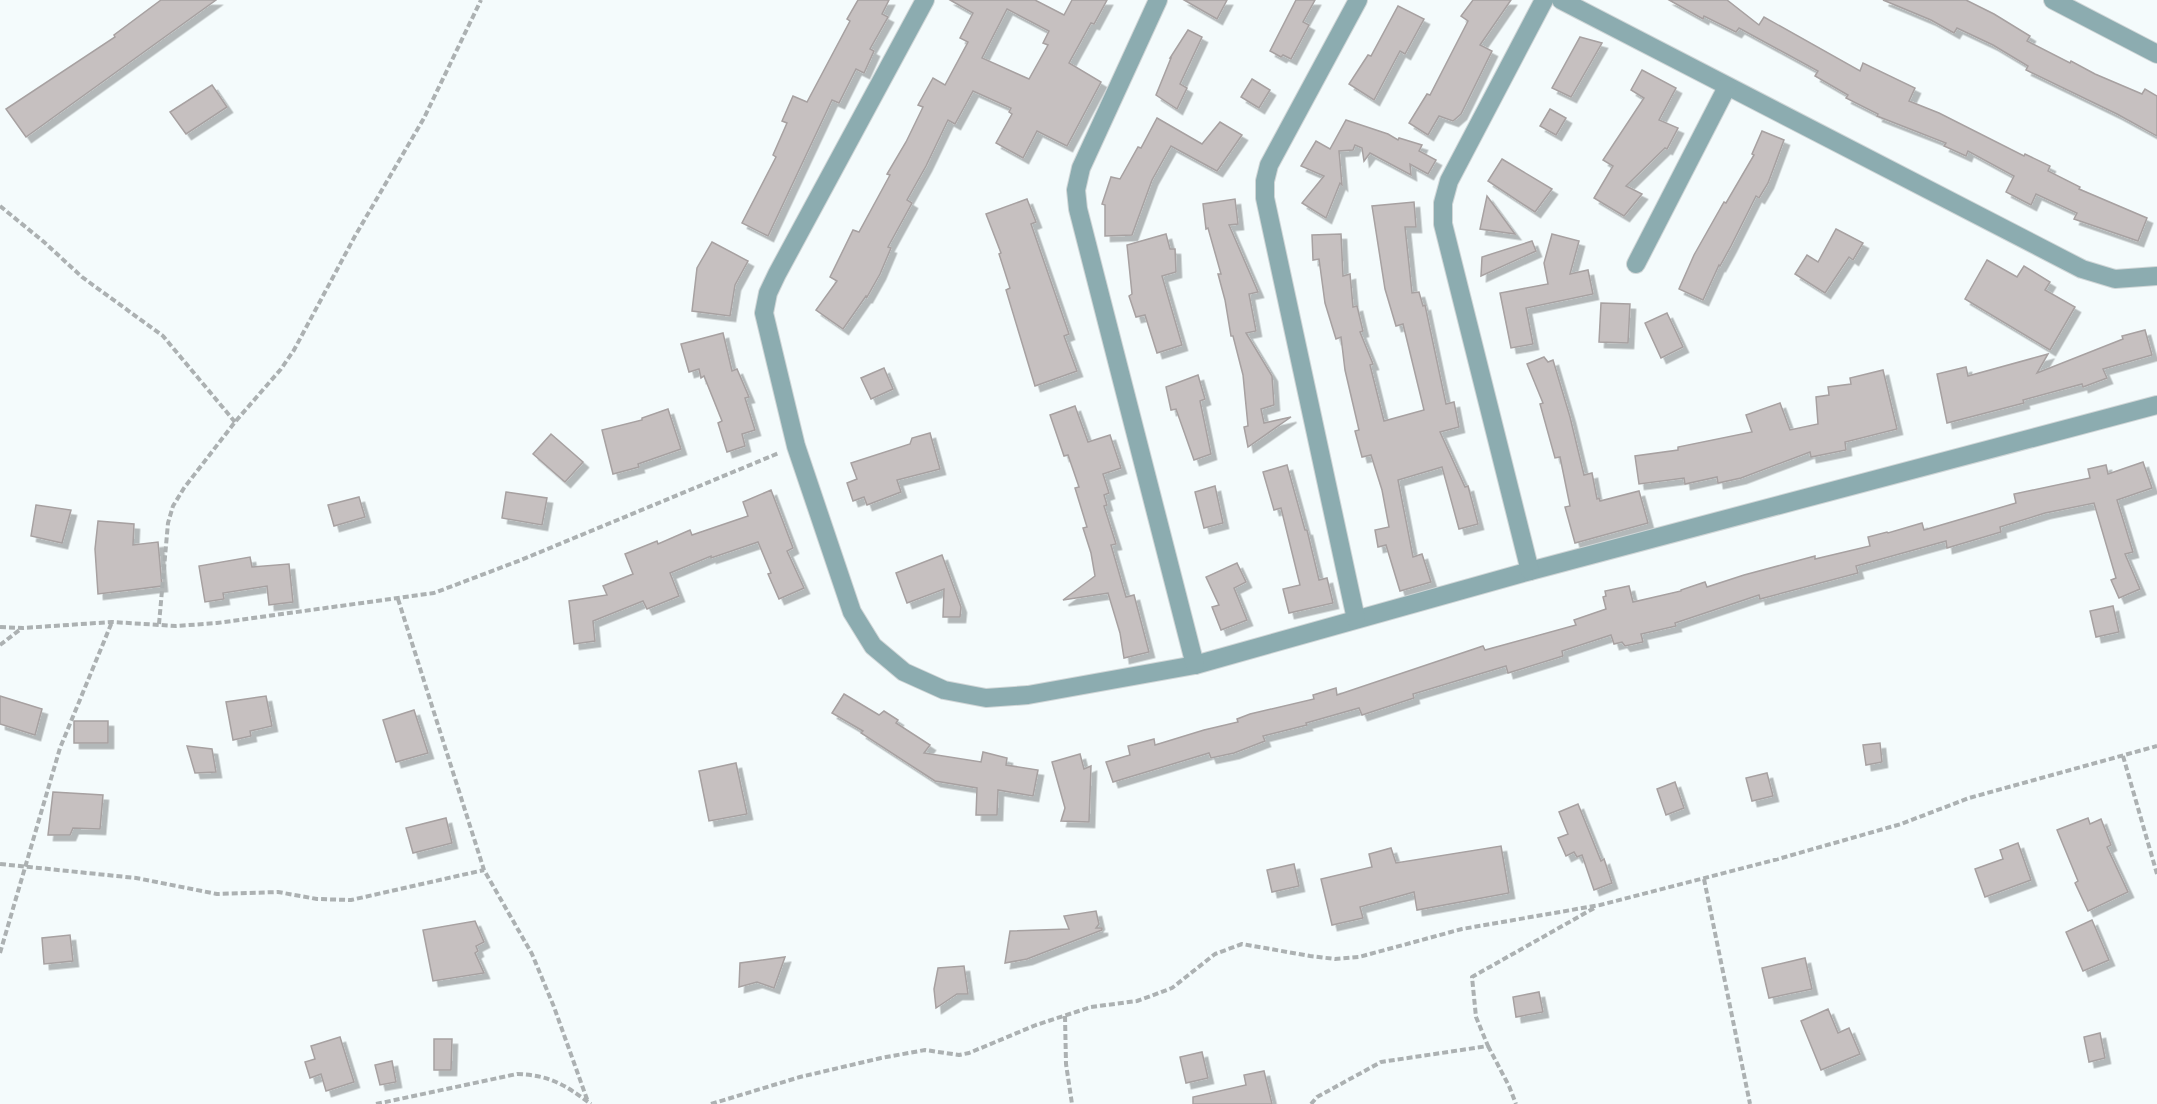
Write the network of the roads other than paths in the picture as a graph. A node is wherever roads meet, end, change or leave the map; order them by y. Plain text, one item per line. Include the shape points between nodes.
1 (925, 0) edge
2 (1158, 0) edge
3 (1358, 0) edge
4 (1544, 0) edge
5 (1561, 0) edge
6 (2063, 2) edge
7 (2157, 54) edge
8 (1727, 87) junction
9 (1636, 264) dead end
10 (2157, 276) edge
11 (2157, 405) edge
12 (1530, 571) junction
13 (1356, 619) junction
14 (1195, 665) junction

1 - 14 street via 768,293 764,313 796,446 852,612 873,646 904,672 944,690 986,698 1028,695
2 - 14 street via 1080,168 1076,190
3 - 13 street via 1269,165 1265,181 1265,198
4 - 12 street via 1449,181 1443,203 1443,224
5 - 8 street
6 - 7 street
8 - 9 street
8 - 10 street via 2082,269 2115,279
11 - 12 street
12 - 13 street
13 - 14 street

